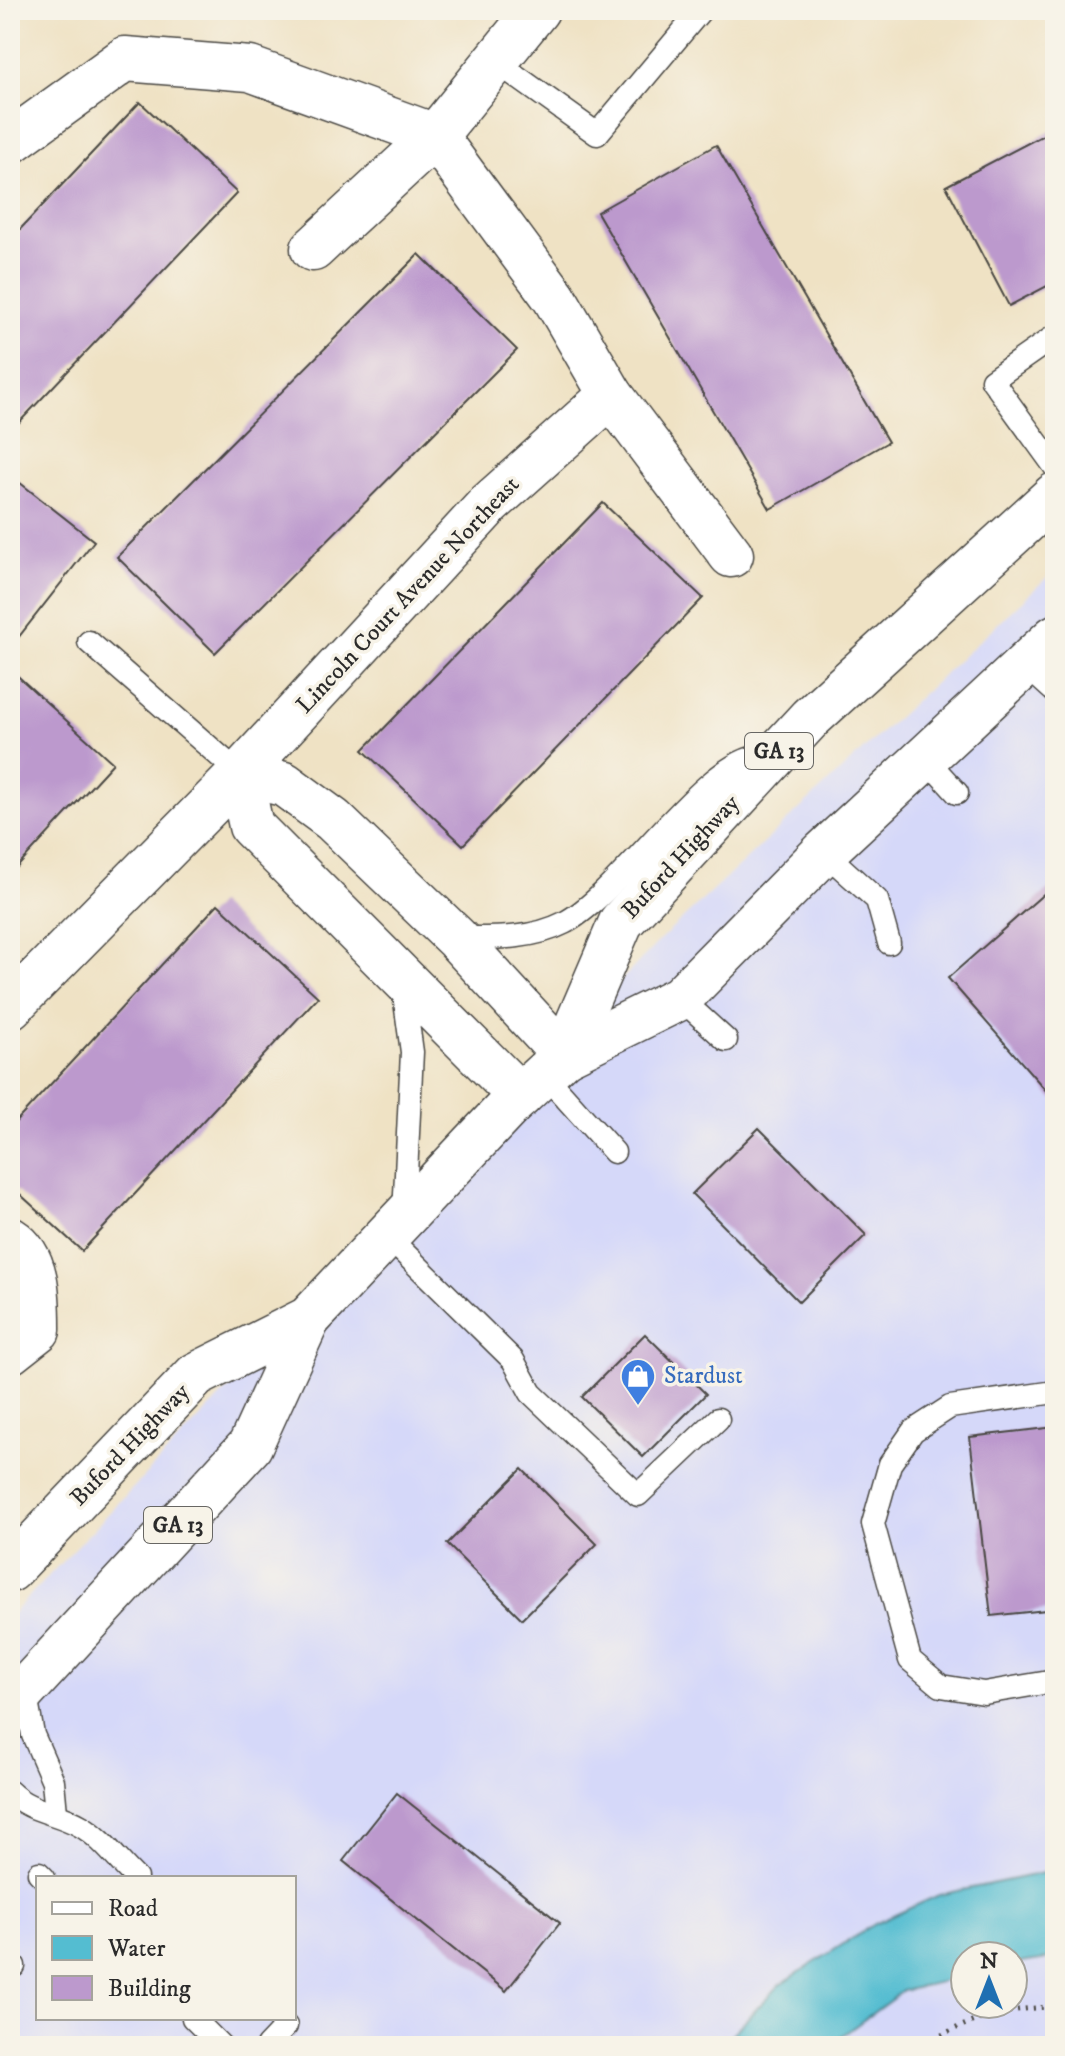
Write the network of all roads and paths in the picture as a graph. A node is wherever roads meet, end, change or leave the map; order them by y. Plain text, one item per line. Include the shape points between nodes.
1 (537, 10) edge
2 (701, 10) edge
3 (495, 61) junction
4 (435, 136) junction
5 (10, 142) edge
6 (313, 249) dead end
7 (1055, 336) edge
8 (611, 395) junction
9 (1055, 467) edge
10 (1055, 495) edge
11 (731, 555) dead end
12 (89, 642) dead end
13 (1045, 664) edge
14 (775, 755) junction
15 (925, 758) junction
16 (240, 774) junction
17 (957, 793) dead end
18 (824, 852) junction
19 (339, 867) junction
20 (383, 910) junction
21 (456, 938) junction
22 (889, 943) dead end
23 (402, 978) junction
24 (680, 998) junction
25 (10, 1007) edge
26 (726, 1040) dead end
27 (543, 1075) junction
28 (614, 1152) dead end
29 (396, 1228) junction
30 (10, 1239) edge
31 (308, 1319) junction
32 (10, 1352) edge
33 (1055, 1392) edge
34 (718, 1419) dead end
35 (10, 1570) edge
36 (1055, 1681) edge
37 (18, 1698) edge
38 (10, 1792) edge
39 (56, 1813) junction
40 (134, 1876) edge
41 (1055, 2007) edge
42 (195, 2020) edge
43 (280, 2020) edge
44 (221, 2046) edge
45 (267, 2046) edge
46 (920, 2046) edge

1 - 3 street
2 - 3 lane via 597,134
3 - 4 street
4 - 5 street via 250,69 125,59
4 - 6 street
4 - 8 street via 554,297
7 - 9 lane via 992,380
8 - 11 street
8 - 16 street, Lincoln Court Avenue Northeast via 489,504
10 - 14 street, Buford Highway / GA 13
12 - 16 lane
13 - 15 street, Buford Highway / GA 13
14 - 21 lane via 750,757 722,773 564,923 515,937
14 - 27 street, Buford Highway / GA 13 via 621,922
15 - 17 lane
15 - 18 street, Buford Highway / GA 13
16 - 19 street via 251,826
16 - 19 street via 284,784 333,820
16 - 25 street, Lincoln Court Avenue Northeast
18 - 22 lane via 877,900
18 - 24 street, Buford Highway / GA 13
19 - 20 street
19 - 20 street
20 - 21 street
20 - 23 street
21 - 27 street
23 - 27 street
23 - 29 lane via 412,1052
24 - 26 lane
24 - 27 street, Buford Highway / GA 13
27 - 28 lane
27 - 29 street, Buford Highway / GA 13
29 - 31 street, Buford Highway / GA 13
29 - 34 lane via 513,1360 531,1393 638,1495
30 - 32 street via 20,1245 38,1288 38,1330
31 - 35 street, Buford Highway / GA 13 via 196,1375
31 - 37 street, Buford Highway / GA 13 via 250,1446
33 - 36 lane via 950,1407 913,1431 890,1464 873,1524 910,1660 941,1686 984,1693
37 - 39 lane via 53,1781
38 - 39 lane via 24,1807
39 - 40 lane via 85,1828
41 - 46 path via 1012,2008 961,2024
42 - 44 lane
43 - 45 lane via 286,2026

